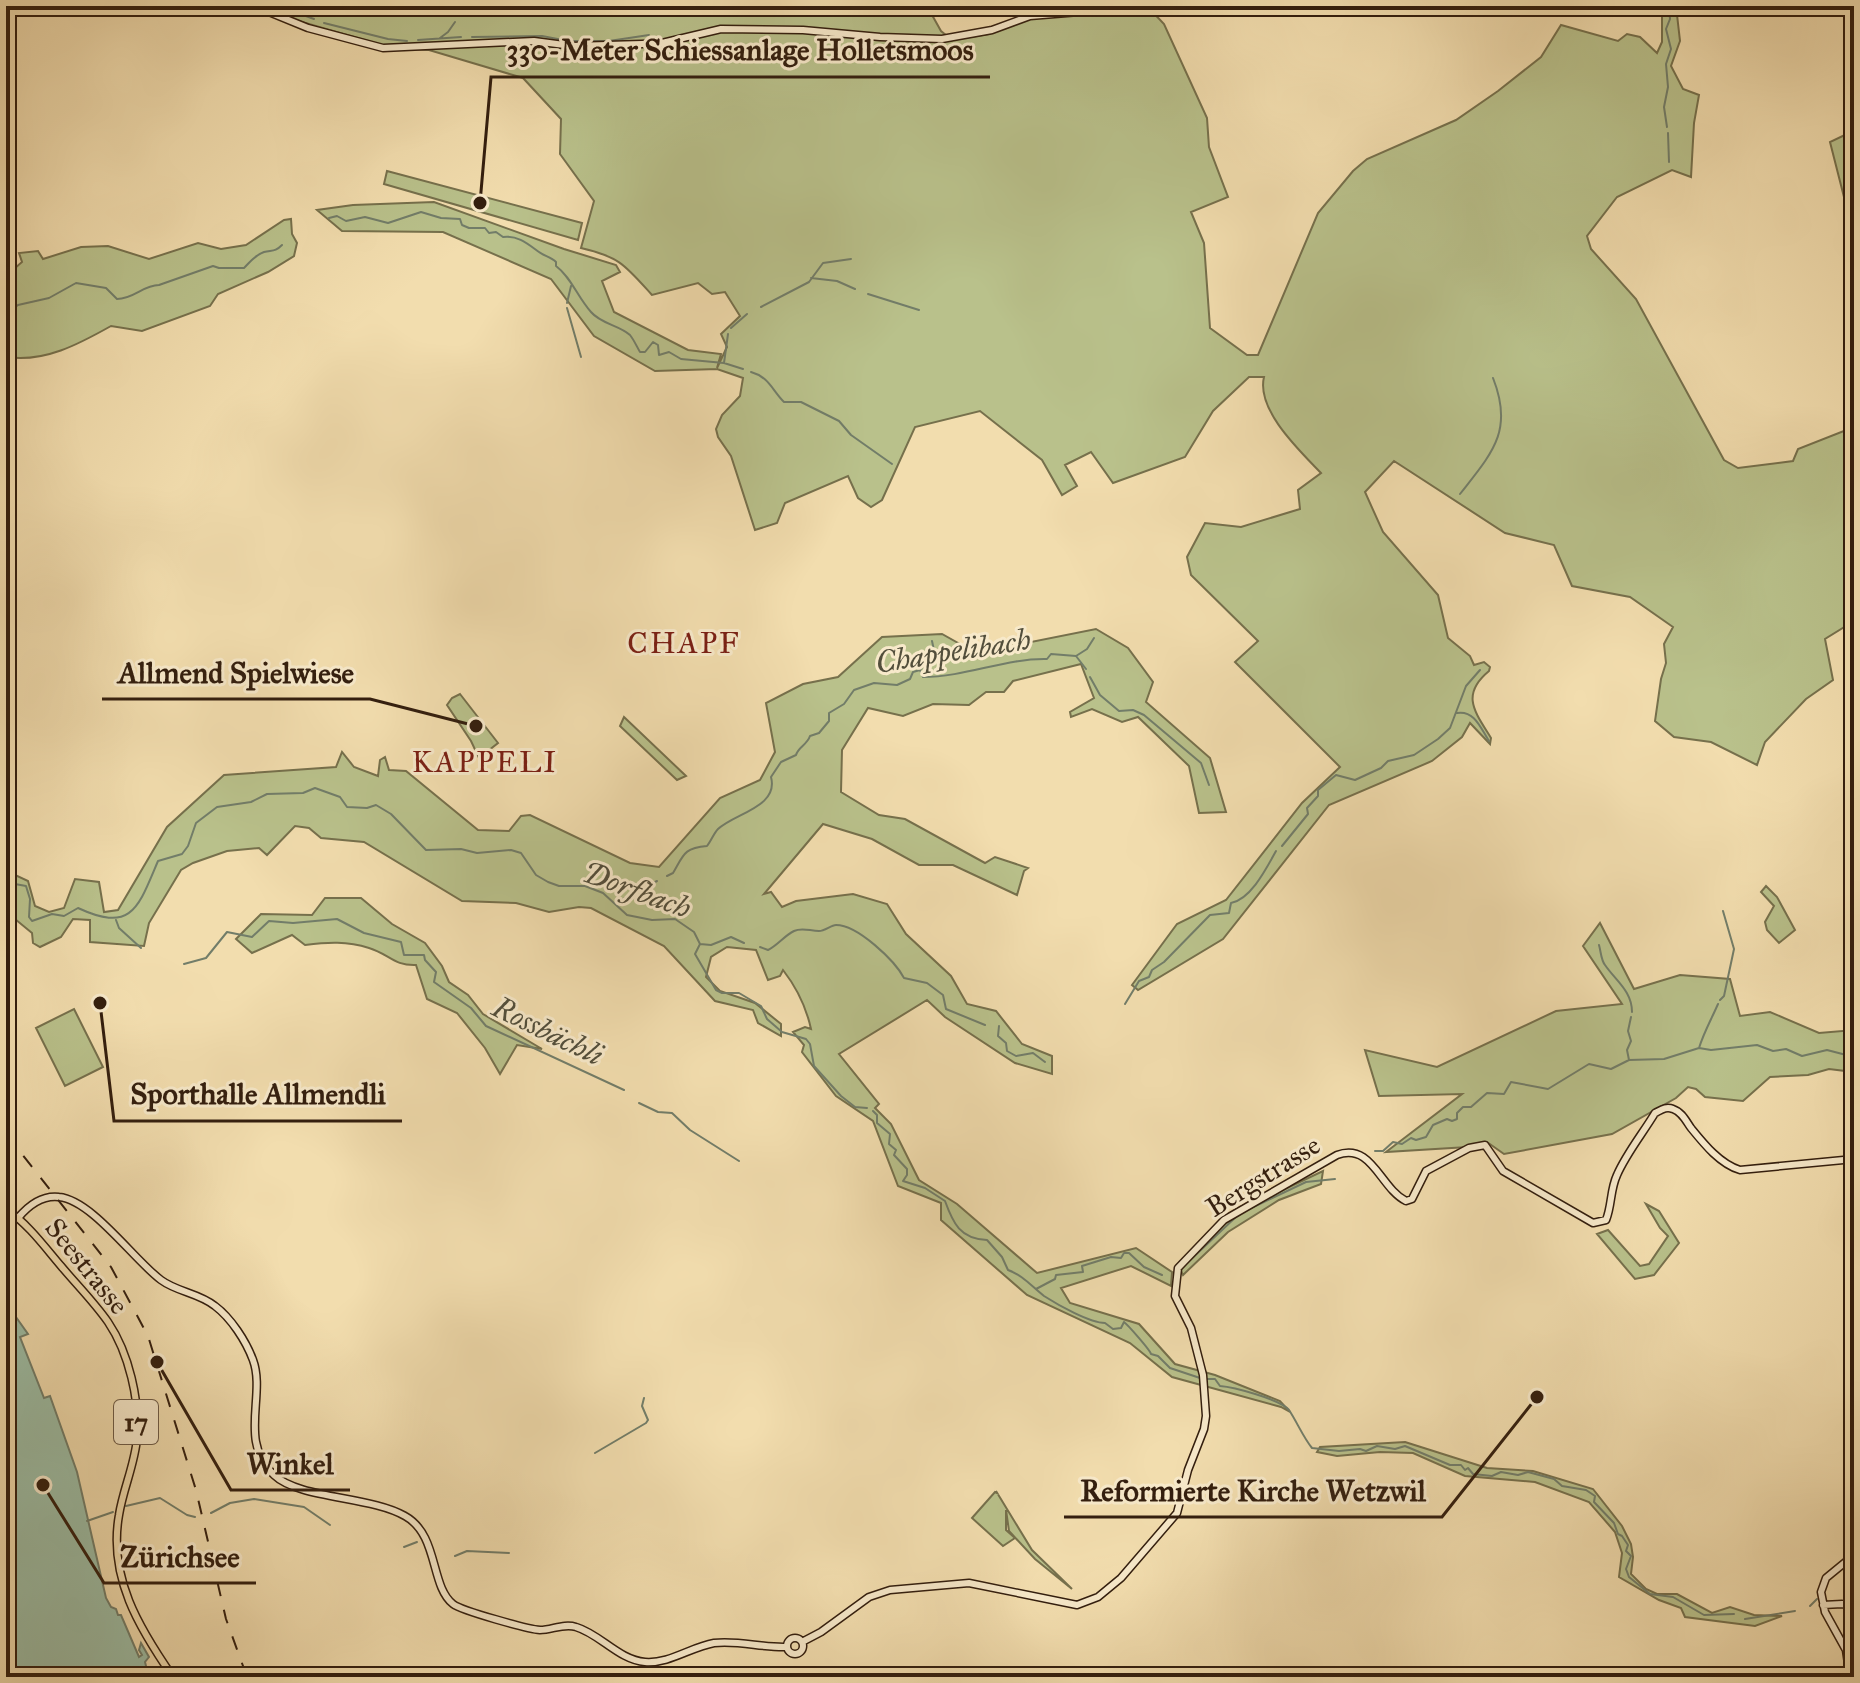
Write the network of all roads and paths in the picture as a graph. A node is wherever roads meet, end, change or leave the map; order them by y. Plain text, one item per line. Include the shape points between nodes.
1 (254, 6) edge
2 (1100, 6) edge
3 (1854, 1159) edge
4 (6, 1209) edge
5 (18, 1218) junction
6 (1854, 1555) edge
7 (1823, 1605) junction
8 (1854, 1607) edge
9 (802, 1642) junction
10 (787, 1647) junction
11 (173, 1677) edge
12 (1850, 1677) edge

1 - 2 street via 308,28 383,48 534,41 572,46 662,43 731,29 942,39 1030,16
3 - 9 street, Bergstrasse via 1740,1170 1717,1156 1682,1115 1664,1108 1655,1113 1617,1174 1606,1220 1593,1223 1503,1171 1485,1145 1426,1171 1406,1201 1363,1156 1342,1153 1224,1220 1178,1268 1175,1296 1194,1336 1206,1416 1177,1513 1135,1566 1098,1597 1071,1605 969,1583 890,1590 869,1597
4 - 5 main road, Seestrasse / 17
5 - 10 street, Bergstrasse via 37,1201 66,1198 103,1224 162,1281 213,1304 253,1360 254,1431 265,1466 290,1485 405,1515 422,1533 444,1592 459,1607 539,1630 574,1626 639,1662 660,1661 716,1643
5 - 11 main road, Seestrasse / 17 via 108,1322 126,1360 137,1439 119,1515 119,1570 137,1621
6 - 7 street via 1826,1578
7 - 8 street
7 - 12 street via 1846,1650
9 - 10 street, Bergstrasse via 793,1639
9 - 10 street, Bergstrasse via 796,1654

